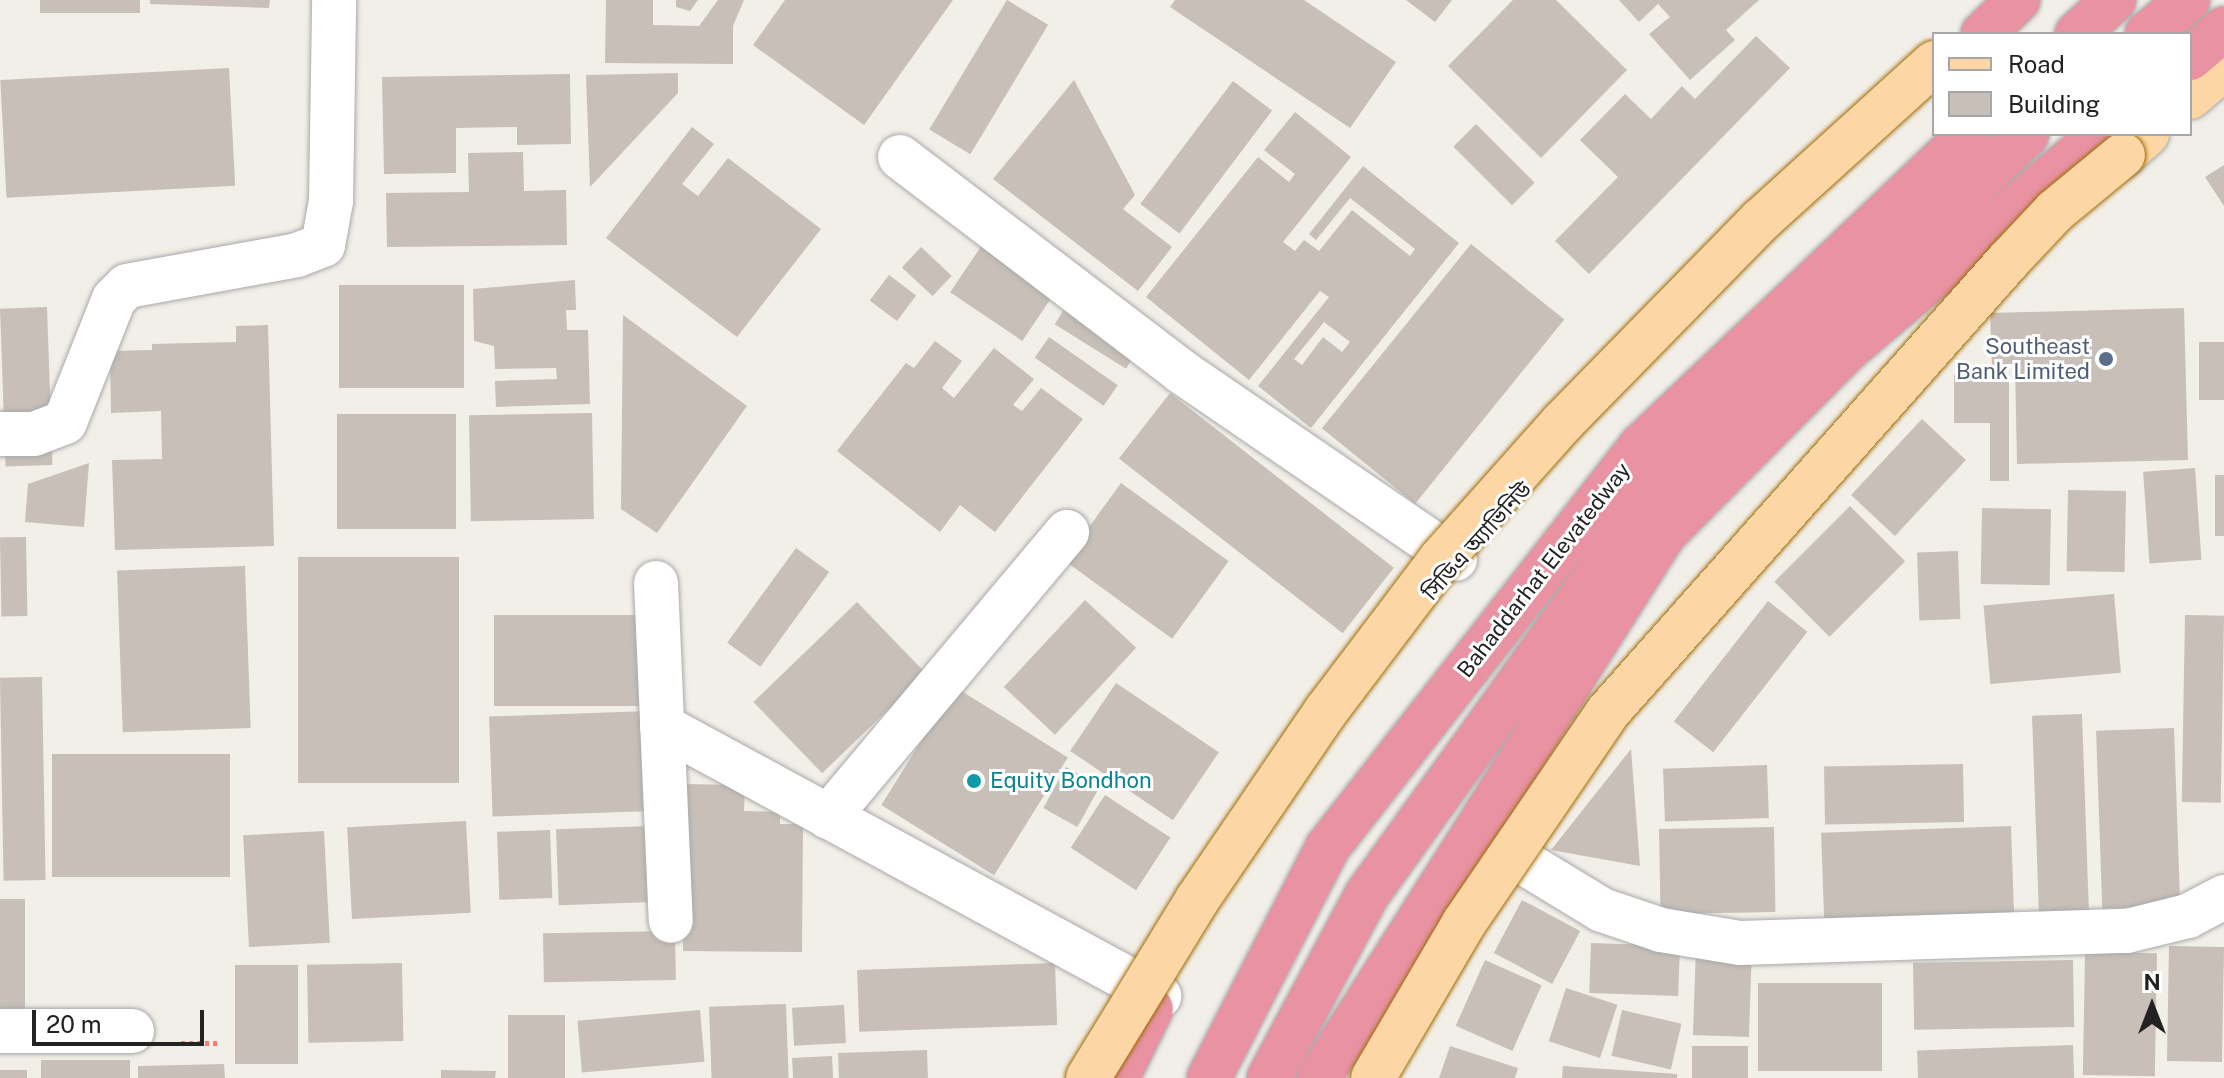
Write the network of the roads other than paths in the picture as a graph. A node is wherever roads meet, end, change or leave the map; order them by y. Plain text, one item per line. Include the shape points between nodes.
1 (334, 0) edge
2 (2004, 0) edge
3 (2018, 0) edge
4 (2114, 0) edge
5 (2188, 0) edge
6 (2224, 29) edge
7 (1968, 32) edge
8 (1985, 32) edge
9 (2079, 32) edge
10 (2149, 32) edge
11 (2192, 56) edge
12 (1932, 65) edge
13 (2224, 68) edge
14 (1932, 83) edge
15 (2192, 95) edge
16 (1968, 136) edge
17 (2025, 136) edge
18 (2099, 136) edge
19 (2145, 136) edge
20 (900, 157) dead end
21 (0, 434) edge
22 (1067, 532) dead end
23 (1455, 559) junction
24 (656, 583) dead end
25 (662, 726) junction
26 (828, 817) junction
27 (1472, 831) junction
28 (2224, 897) edge
29 (671, 921) dead end
30 (1159, 996) junction
31 (0, 1031) edge
32 (132, 1031) dead end
33 (1088, 1078) edge
34 (1117, 1078) edge
35 (1209, 1078) edge
36 (1269, 1078) edge
37 (1319, 1078) edge
38 (1373, 1078) edge

1 - 21 street via 331,201 323,245 297,255 127,286 114,299 65,422 34,434
2 - 7 main road
3 - 8 highway
4 - 9 highway
5 - 10 highway
6 - 11 highway
12 - 33 main road, bridge via 1761,220 1563,422 1440,560 1326,711 1197,900
13 - 15 main road
14 - 23 highway, সিডিএ অ্যাভিনিউ via 1697,310
16 - 35 highway, Bahaddarhat Elevatedway via 1641,446 1327,848
17 - 36 highway, Bahaddarhat Elevatedway via 1670,473 1366,896
18 - 27 highway via 1849,348 1664,534
19 - 38 main road, bridge via 2055,211 2008,261 1607,713 1464,923
20 - 23 street via 1182,372
22 - 26 street
23 - 30 highway, সিডিএ অ্যাভিনিউ via 1372,665
24 - 25 street
25 - 26 street
25 - 29 street
26 - 30 street
27 - 28 street via 1602,910 1661,930 1740,943 2127,931 2188,916
27 - 37 highway
30 - 34 highway, সিডিএ অ্যাভিনিউ
31 - 32 street

